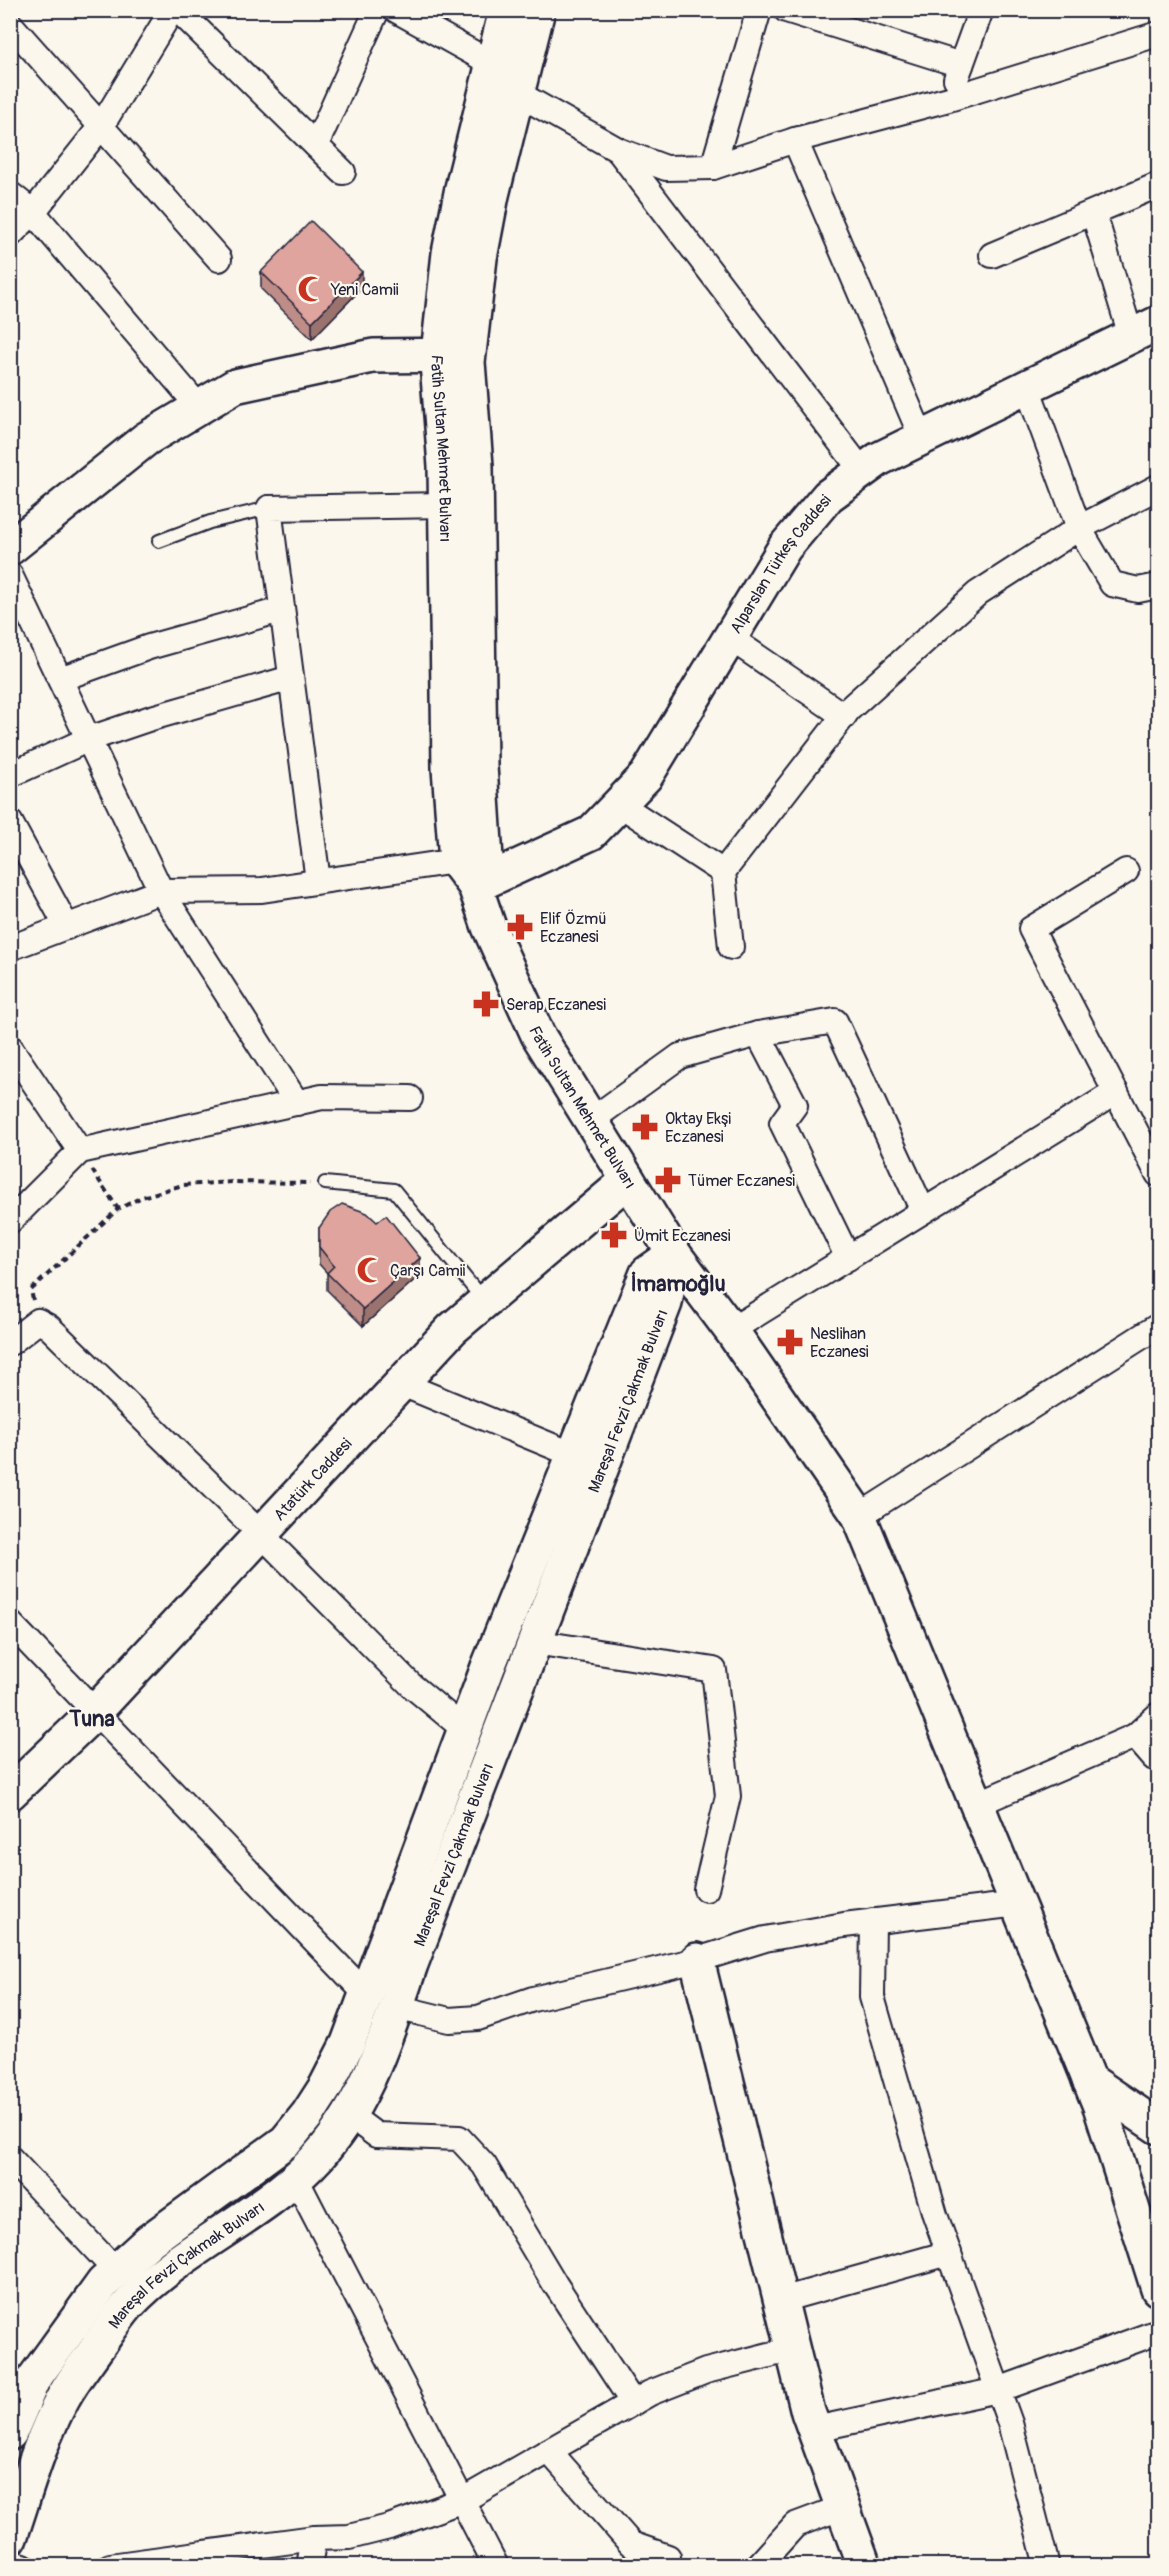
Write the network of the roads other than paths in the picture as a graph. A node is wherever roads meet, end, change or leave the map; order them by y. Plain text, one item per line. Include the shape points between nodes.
1 (172, 10) edge
2 (178, 10) edge
3 (377, 10) edge
4 (396, 10) edge
5 (506, 10) edge
6 (538, 10) edge
7 (759, 10) edge
8 (786, 10) edge
9 (981, 10) edge
10 (10, 24) edge
11 (1158, 34) edge
12 (493, 64) junction
13 (961, 65) junction
14 (517, 93) junction
15 (949, 99) junction
16 (102, 125) junction
17 (795, 140) junction
18 (316, 145) junction
19 (618, 150) junction
20 (714, 167) junction
21 (343, 172) dead end
22 (1158, 185) edge
23 (10, 194) edge
24 (33, 212) junction
25 (1095, 214) junction
26 (10, 235) edge
27 (992, 255) dead end
28 (219, 259) dead end
29 (1145, 329) edge
30 (453, 354) junction
31 (1027, 387) junction
32 (199, 407) junction
33 (922, 438) junction
34 (862, 471) junction
35 (1158, 487) edge
36 (446, 505) junction
37 (269, 508) junction
38 (1079, 528) junction
39 (159, 541) dead end
40 (10, 548) edge
41 (10, 575) edge
42 (1158, 586) edge
43 (281, 610) junction
44 (730, 638) junction
45 (291, 678) junction
46 (60, 679) junction
47 (844, 716) junction
48 (89, 739) junction
49 (10, 775) edge
50 (619, 804) junction
51 (10, 822) edge
52 (456, 861) junction
53 (1126, 871) dead end
54 (723, 872) junction
55 (318, 881) junction
56 (475, 886) junction
57 (161, 891) junction
58 (67, 927) junction
59 (731, 947) dead end
60 (10, 948) edge
61 (758, 1034) junction
62 (10, 1047) edge
63 (1116, 1092) junction
64 (410, 1098) dead end
65 (297, 1103) junction
66 (583, 1111) junction
67 (80, 1151) junction
68 (1158, 1174) edge
69 (628, 1180) junction
70 (325, 1183) road end
71 (923, 1211) junction
72 (10, 1221) edge
73 (674, 1254) junction
74 (848, 1258) junction
75 (485, 1301) junction
76 (1158, 1326) edge
77 (730, 1330) junction
78 (10, 1343) edge
79 (402, 1384) junction
80 (574, 1455) junction
81 (860, 1516) junction
82 (261, 1534) junction
83 (10, 1623) edge
84 (534, 1642) junction
85 (94, 1713) junction
86 (1158, 1715) edge
87 (464, 1729) junction
88 (1135, 1736) junction
89 (1158, 1759) edge
90 (10, 1793) edge
91 (977, 1804) junction
92 (706, 1889) dead end
93 (1018, 1904) junction
94 (873, 1921) junction
95 (697, 1960) junction
96 (366, 1994) junction
97 (396, 2007) junction
98 (1089, 2080) junction
99 (348, 2114) junction
100 (1158, 2127) edge
101 (10, 2158) edge
102 (295, 2177) junction
103 (949, 2253) junction
104 (116, 2271) junction
105 (1158, 2289) edge
106 (781, 2300) junction
107 (1158, 2332) edge
108 (793, 2349) junction
109 (998, 2391) junction
110 (633, 2403) junction
111 (814, 2429) junction
112 (10, 2433) edge
113 (43, 2442) junction
114 (549, 2451) junction
115 (463, 2500) junction
116 (843, 2507) junction
117 (10, 2538) edge
118 (314, 2538) junction
119 (668, 2558) dead end
120 (10, 2562) edge
121 (23, 2565) edge
122 (110, 2565) edge
123 (309, 2565) edge
124 (496, 2565) edge
125 (758, 2565) edge
126 (864, 2565) edge
127 (1047, 2565) edge

1 - 16 street
2 - 18 street
3 - 18 street
4 - 12 street
5 - 12 main road, Fatih Sultan Mehmet Bulvarı
6 - 14 main road, Fatih Sultan Mehmet Bulvarı
7 - 20 street
8 - 13 street
9 - 13 street
10 - 16 street
11 - 15 street
12 - 30 main road, Fatih Sultan Mehmet Bulvarı via 449,253
13 - 15 street
14 - 19 street
14 - 30 main road, Fatih Sultan Mehmet Bulvarı via 480,258
15 - 17 street
16 - 24 street
16 - 28 street
17 - 20 street
17 - 33 street
18 - 21 street
19 - 20 street via 666,168
19 - 34 street
22 - 25 street
23 - 24 street
24 - 26 street
24 - 32 street
25 - 27 street
25 - 29 street
29 - 31 main road, Alparslan Türkeş Caddesi
30 - 32 main road via 373,356 234,386
30 - 36 main road, Fatih Sultan Mehmet Bulvarı
30 - 56 main road, Fatih Sultan Mehmet Bulvarı via 476,466 480,766 486,859
31 - 33 main road, Alparslan Türkeş Caddesi
31 - 38 street
32 - 40 main road via 146,439
33 - 34 main road, Alparslan Türkeş Caddesi
34 - 44 main road, Alparslan Türkeş Caddesi via 828,496 785,547
35 - 38 street
36 - 37 street
36 - 52 main road, Fatih Sultan Mehmet Bulvarı via 449,768
37 - 39 lane via 210,522
37 - 43 street
38 - 42 street via 1112,584 1138,590
38 - 47 street via 978,593
41 - 46 street
43 - 45 street
43 - 46 street via 149,647
44 - 47 street
44 - 50 main road, Alparslan Türkeş Caddesi via 646,776
45 - 48 street
45 - 55 street
46 - 48 street
47 - 54 street
48 - 49 street
48 - 57 street
50 - 54 street
50 - 56 main road, Alparslan Türkeş Caddesi via 591,833
51 - 58 street
52 - 55 street
52 - 56 main road, Fatih Sultan Mehmet Bulvarı
53 - 63 street via 1031,929
54 - 59 street
55 - 57 street via 262,890
56 - 66 main road, Fatih Sultan Mehmet Bulvarı via 489,927 538,1035
57 - 58 street
57 - 65 street
58 - 60 street
61 - 66 street via 680,1056
61 - 71 street via 835,1021
61 - 74 street via 795,1105 782,1123
62 - 67 street
63 - 68 street
63 - 71 street
64 - 65 street via 322,1097
65 - 67 street
66 - 69 main road, Fatih Sultan Mehmet Bulvarı
67 - 72 street
69 - 73 main road, Fatih Sultan Mehmet Bulvarı
69 - 75 main road, Atatürk Caddesi
70 - 75 lane via 394,1190
71 - 74 street
73 - 77 main road, Fatih Sultan Mehmet Bulvarı
73 - 80 main road, Mareşal Fevzi Çakmak Bulvarı via 647,1273
73 - 84 main road, Mareşal Fevzi Çakmak Bulvarı via 665,1303
74 - 77 street
75 - 79 main road, Atatürk Caddesi via 452,1329
76 - 81 street
77 - 81 main road, Fatih Sultan Mehmet Bulvarı
78 - 82 street via 38,1321 48,1328
79 - 80 street
79 - 82 main road, Atatürk Caddesi
80 - 87 main road, Mareşal Fevzi Çakmak Bulvarı
81 - 91 main road, Fatih Sultan Mehmet Bulvarı
82 - 85 main road, Atatürk Caddesi
82 - 87 street via 411,1685
83 - 85 street
84 - 92 street via 714,1670 728,1796
84 - 97 main road, Mareşal Fevzi Çakmak Bulvarı
85 - 90 main road, Atatürk Caddesi
85 - 96 street
86 - 88 street
87 - 96 main road, Mareşal Fevzi Çakmak Bulvarı
88 - 89 street
88 - 91 street
91 - 93 main road, Fatih Sultan Mehmet Bulvarı
93 - 94 street
93 - 98 main road, Fatih Sultan Mehmet Bulvarı
94 - 95 street via 765,1939
94 - 103 street via 872,1997
95 - 97 street via 533,2000 478,2018 449,2020
95 - 106 main road
96 - 104 main road, Mareşal Fevzi Çakmak Bulvarı via 348,2043 326,2086 286,2141 149,2241
97 - 99 main road, Mareşal Fevzi Çakmak Bulvarı via 379,2057
98 - 100 main road
98 - 105 main road, Fatih Sultan Mehmet Bulvarı
99 - 102 main road, Mareşal Fevzi Çakmak Bulvarı via 311,2164
99 - 110 street via 376,2135 459,2138 484,2165
101 - 104 street
102 - 113 main road, Mareşal Fevzi Çakmak Bulvarı via 171,2267 128,2305 63,2397
102 - 115 street
103 - 106 street
103 - 109 street
104 - 112 main road, Mareşal Fevzi Çakmak Bulvarı via 85,2306 33,2380
106 - 108 main road
107 - 109 street
108 - 110 street via 706,2371
108 - 111 main road
109 - 111 street
109 - 127 street
110 - 114 street
111 - 116 main road
112 - 113 street
113 - 117 main road, Mareşal Fevzi Çakmak Bulvarı
114 - 115 street
114 - 119 street via 631,2544
115 - 118 street via 389,2527 349,2536
115 - 124 street
116 - 125 street via 795,2525
116 - 126 main road
118 - 122 street
118 - 123 street
120 - 121 street

